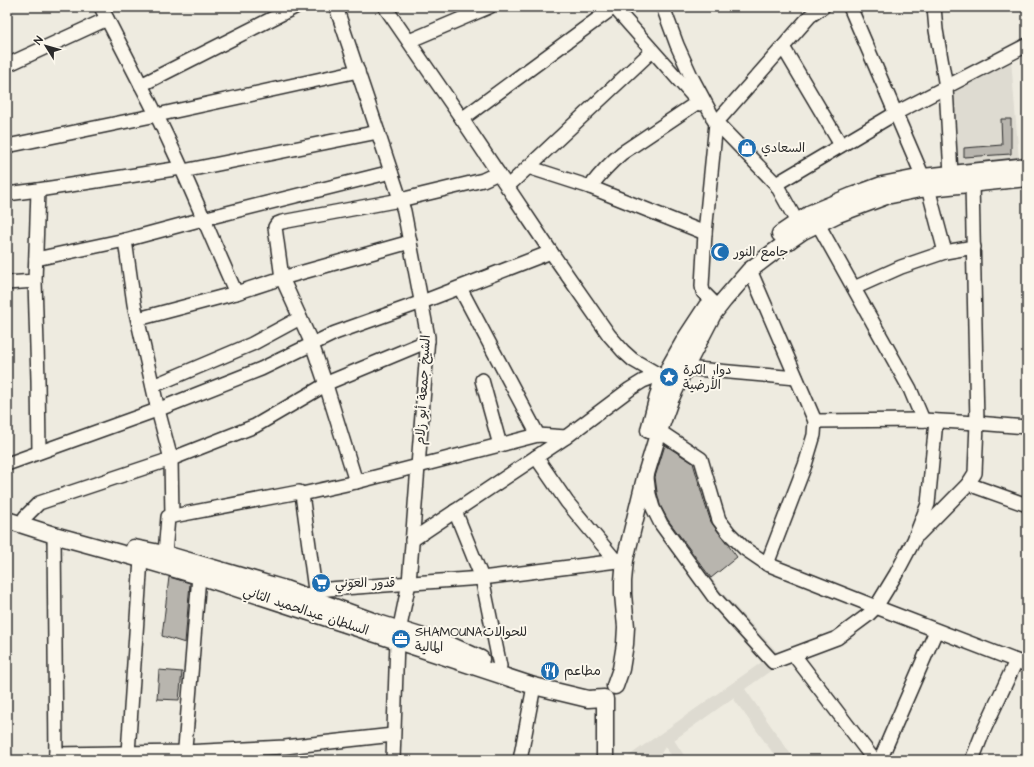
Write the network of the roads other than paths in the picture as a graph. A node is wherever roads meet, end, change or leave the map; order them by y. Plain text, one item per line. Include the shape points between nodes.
1 (101, 7) edge
2 (295, 7) edge
3 (336, 7) edge
4 (489, 7) edge
5 (614, 7) edge
6 (663, 7) edge
7 (823, 7) edge
8 (850, 7) edge
9 (934, 7) edge
10 (388, 8) edge
11 (107, 19) junction
12 (409, 41) junction
13 (1027, 45) edge
14 (783, 47) junction
15 (652, 51) junction
16 (7, 65) edge
17 (358, 71) junction
18 (140, 85) junction
19 (946, 87) junction
20 (698, 102) junction
21 (896, 113) junction
22 (157, 115) junction
23 (462, 119) junction
24 (716, 123) junction
25 (378, 132) junction
26 (841, 145) junction
27 (7, 146) edge
28 (1027, 166) edge
29 (528, 167) junction
30 (182, 169) junction
31 (391, 172) junction
32 (498, 173) junction
33 (951, 174) junction
34 (1027, 178) edge
35 (925, 182) junction
36 (776, 184) junction
37 (972, 184) junction
38 (507, 187) junction
39 (590, 187) junction
40 (38, 190) junction
41 (7, 194) edge
42 (400, 200) junction
43 (203, 218) junction
44 (797, 222) junction
45 (818, 224) junction
46 (705, 233) junction
47 (125, 240) junction
48 (410, 242) junction
49 (974, 247) junction
50 (551, 252) junction
51 (945, 252) junction
52 (36, 259) junction
53 (750, 270) junction
54 (282, 278) junction
55 (35, 281) junction
56 (7, 283) edge
57 (460, 288) junction
58 (854, 288) junction
59 (236, 293) junction
60 (711, 300) junction
61 (422, 302) junction
62 (300, 318) junction
63 (138, 320) junction
64 (428, 340) junction
65 (312, 344) junction
66 (670, 376) junction
67 (796, 378) junction
68 (482, 380) dead end
69 (326, 385) junction
70 (153, 386) junction
71 (158, 410) junction
72 (923, 420) junction
73 (815, 421) junction
74 (936, 421) junction
75 (977, 423) junction
76 (1027, 427) edge
77 (659, 431) junction
78 (538, 435) junction
79 (566, 437) junction
80 (500, 445) junction
81 (39, 452) junction
82 (536, 457) junction
83 (171, 459) junction
84 (7, 464) edge
85 (418, 466) junction
86 (646, 474) junction
87 (356, 482) junction
88 (968, 484) junction
89 (302, 494) junction
90 (1027, 505) edge
91 (7, 510) edge
92 (455, 511) junction
93 (172, 516) junction
94 (25, 517) junction
95 (7, 520) edge
96 (54, 535) junction
97 (412, 540) junction
98 (914, 540) junction
99 (165, 554) junction
100 (141, 559) junction
101 (621, 560) junction
102 (767, 564) junction
103 (200, 570) junction
104 (482, 578) junction
105 (408, 583) junction
106 (315, 595) junction
107 (876, 607) junction
108 (936, 630) junction
109 (398, 635) junction
110 (794, 655) junction
111 (1022, 663) edge
112 (500, 666) junction
113 (534, 686) junction
114 (608, 693) junction
115 (393, 735) junction
116 (128, 753) junction
117 (184, 756) edge
118 (56, 757) edge
119 (393, 760) edge
120 (520, 760) edge
121 (605, 760) edge
122 (614, 760) edge
123 (874, 760) edge
124 (880, 760) edge
125 (972, 760) edge

1 - 11 street
2 - 18 street
3 - 17 street, الشيخ جمعة أبو زلام
4 - 12 street
5 - 15 street
5 - 23 street
6 - 24 street via 691,76
7 - 14 street via 810,16
8 - 21 street
9 - 19 street
10 - 12 street
11 - 16 street
11 - 18 street
12 - 23 street
13 - 19 street
14 - 24 street
14 - 26 street
15 - 20 street
15 - 29 street
17 - 22 street
17 - 25 street, الشيخ جمعة أبو زلام
18 - 22 street
19 - 21 street
19 - 33 street
20 - 24 street
20 - 39 street via 622,153 600,173
21 - 26 street
21 - 35 street
22 - 27 street
22 - 30 street
23 - 32 street
24 - 36 street
24 - 46 street
25 - 30 street
25 - 31 street, الشيخ جمعة أبو زلام
26 - 36 street
28 - 33 main road
29 - 38 street
29 - 39 street
30 - 40 street
30 - 43 street
31 - 42 street, الشيخ جمعة أبو زلام
31 - 43 street
32 - 38 street
32 - 42 street via 483,180
33 - 35 main road
34 - 37 main road
35 - 37 main road
35 - 44 main road via 882,185 812,213
35 - 45 main road via 838,214
35 - 51 street
36 - 44 street
37 - 49 street
38 - 50 street
39 - 46 street
40 - 41 street
40 - 52 street
42 - 48 street, الشيخ جمعة أبو زلام
42 - 54 street via 277,224 275,228
43 - 47 street
43 - 59 street
44 - 60 main road via 760,249
45 - 53 main road via 790,240
45 - 58 street
46 - 60 street via 702,289
47 - 52 street
47 - 63 street
48 - 54 street
48 - 61 street, الشيخ جمعة أبو زلام
49 - 51 street
49 - 75 street
50 - 57 street
50 - 66 street via 623,351 633,360
51 - 58 street via 901,267
52 - 55 street
53 - 66 main road via 713,314
53 - 67 street
54 - 59 street
54 - 62 street
55 - 56 street
55 - 81 street
57 - 61 street
57 - 78 street
58 - 72 street via 910,389
59 - 63 street
60 - 66 main road via 686,338
61 - 64 street, الشيخ جمعة أبو زلام
61 - 65 street via 335,333
62 - 65 street
62 - 70 street via 252,344
63 - 70 street
64 - 69 street
64 - 85 street, الشيخ جمعة أبو زلام
65 - 69 street
65 - 71 street via 261,370
66 - 67 street
66 - 77 main road via 670,400
66 - 79 street via 643,381
66 - 101 main road via 633,492
67 - 73 street
68 - 80 street
69 - 83 street via 255,426
69 - 87 street
70 - 71 street
71 - 81 street
71 - 83 street
72 - 73 street
72 - 74 street
73 - 102 street via 814,435 805,465
74 - 75 street
74 - 98 street via 928,504
75 - 76 street
75 - 88 street via 975,473
77 - 86 main road
77 - 102 street via 701,459 719,520 745,549
78 - 79 street
78 - 80 street
79 - 82 street
80 - 85 street
81 - 84 street
82 - 92 street
82 - 101 street via 567,502
83 - 93 street
83 - 94 street via 39,503
85 - 87 street
85 - 97 street, الشيخ جمعة أبو زلام
86 - 101 main road
86 - 110 street via 653,508 661,524 714,597 773,662
87 - 89 street
88 - 90 street
88 - 98 street
89 - 93 street via 299,492
89 - 106 street
91 - 94 main road
92 - 97 street
92 - 104 street
93 - 99 street via 168,517
94 - 99 main road via 50,526
95 - 96 main road, السلطان عبدالحميد الثاني
96 - 100 main road, السلطان عبدالحميد الثاني
96 - 118 street
97 - 105 street, الشيخ جمعة أبو زلام
98 - 107 street
99 - 103 main road
100 - 103 main road, السلطان عبدالحميد الثاني
100 - 116 street
101 - 104 street
101 - 114 main road via 625,644 621,669
102 - 107 street
103 - 106 main road
103 - 109 main road, السلطان عبدالحميد الثاني
103 - 117 street
104 - 105 street
104 - 112 street
105 - 106 street
105 - 109 street, الشيخ جمعة أبو زلام
106 - 109 main road via 378,623
107 - 108 street
107 - 110 street via 837,638
108 - 111 street
108 - 124 street
109 - 112 main road via 452,646
109 - 113 main road, السلطان عبدالحميد الثاني
109 - 115 street, الشيخ جمعة أبو زلام
110 - 123 street
111 - 125 street via 983,732
112 - 114 main road via 589,693
113 - 114 main road, السلطان عبدالحميد الثاني via 588,699
113 - 120 street
114 - 121 main road
114 - 122 main road
115 - 117 street
115 - 119 street, الشيخ جمعة أبو زلام
116 - 117 street
116 - 118 street

